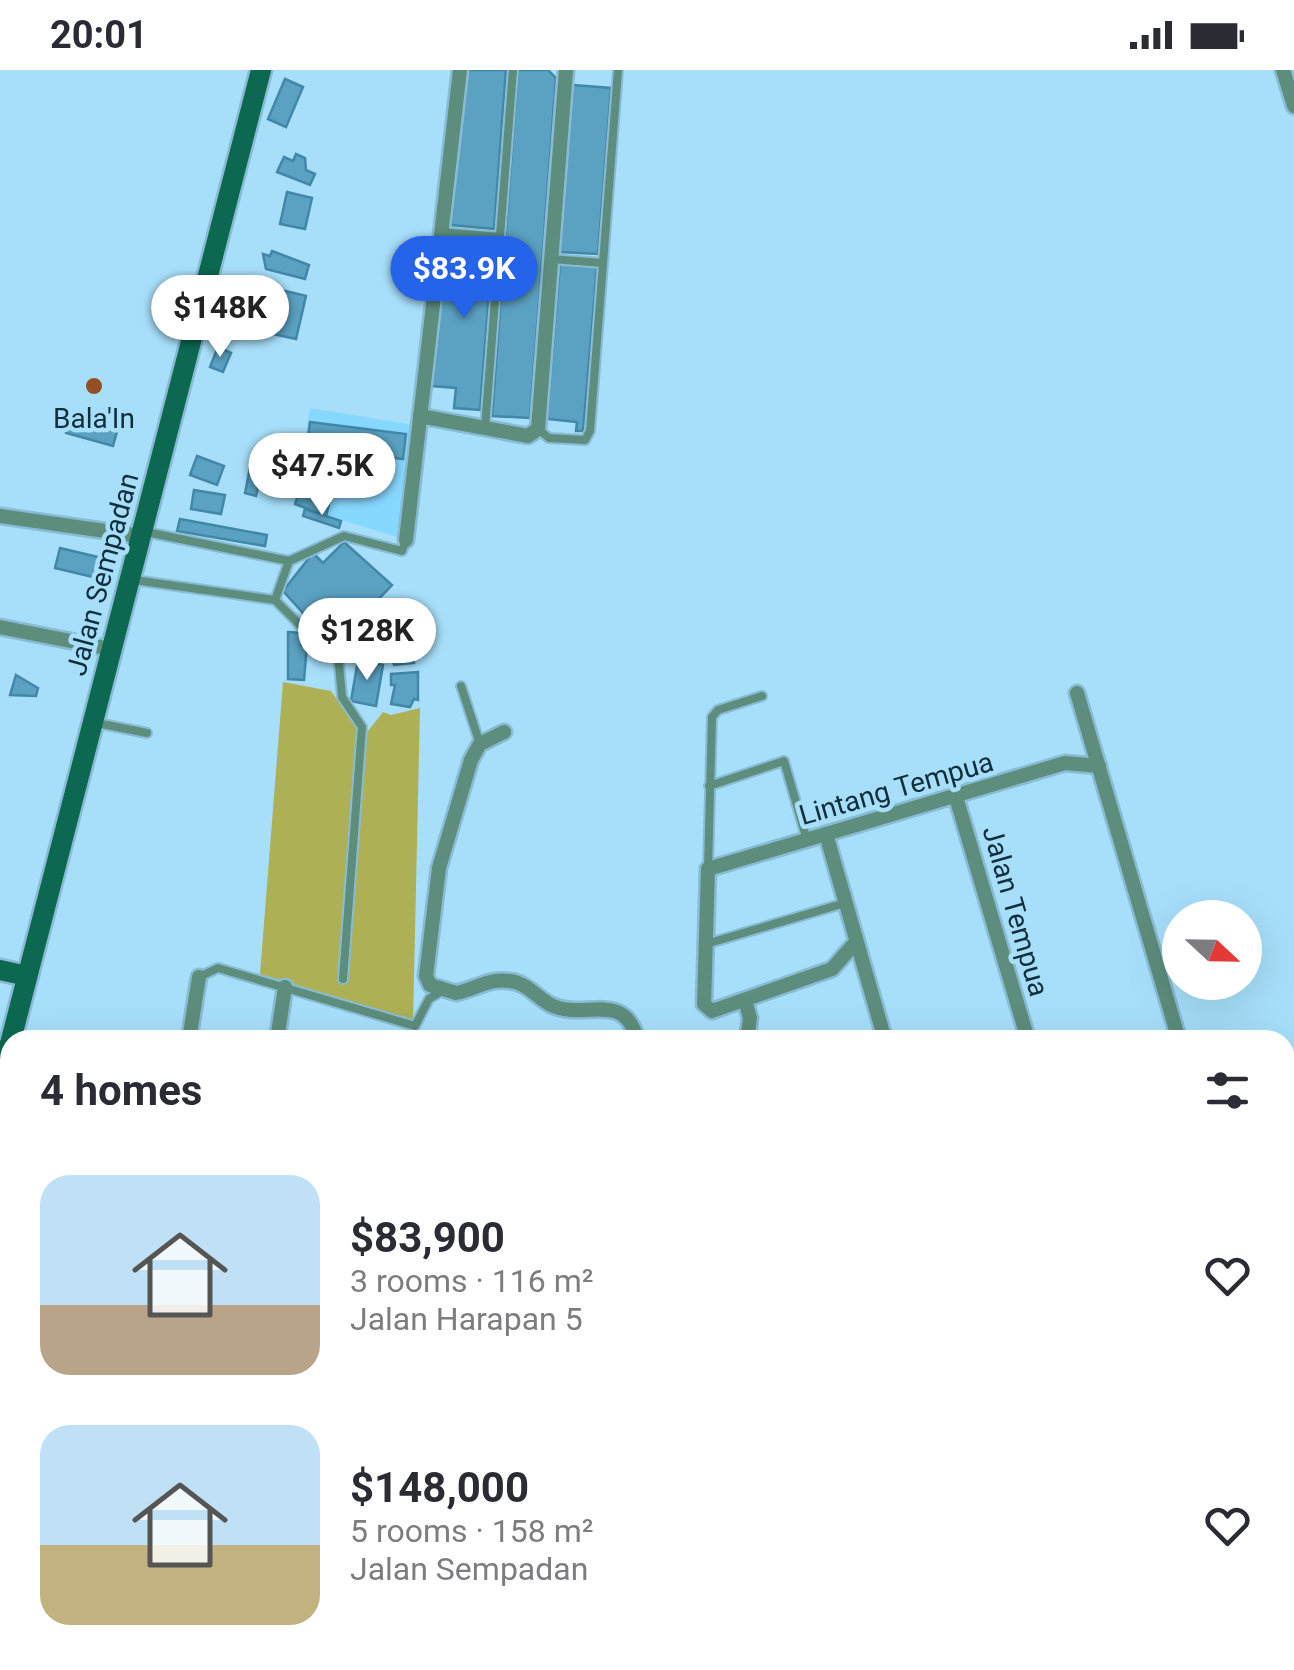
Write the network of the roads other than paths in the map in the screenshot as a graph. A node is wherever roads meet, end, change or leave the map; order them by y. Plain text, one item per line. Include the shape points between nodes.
1 (262, 70) edge
2 (460, 70) edge
3 (513, 70) edge
4 (566, 70) edge
5 (618, 70) edge
6 (1284, 70) edge
7 (1294, 106) edge
8 (441, 232) junction
9 (500, 236) junction
10 (551, 259) junction
11 (603, 263) junction
12 (420, 416) junction
13 (485, 428) junction
14 (538, 430) junction
15 (0, 516) edge
16 (141, 534) junction
17 (406, 540) joint
18 (289, 560) junction
19 (130, 579) junction
20 (275, 600) junction
21 (0, 628) edge
22 (378, 641) dead end
23 (337, 642) junction
24 (111, 649) junction
25 (462, 686) dead end
26 (1078, 692) dead end
27 (762, 696) dead end
28 (92, 722) junction
29 (504, 732) dead end
30 (147, 733) dead end
31 (480, 744) junction
32 (1099, 766) junction
33 (709, 786) junction
34 (956, 797) junction
35 (826, 834) junction
36 (807, 840) junction
37 (708, 869) junction
38 (845, 903) junction
39 (856, 942) junction
40 (706, 944) junction
41 (0, 970) edge
42 (27, 976) junction
43 (199, 977) joint
44 (343, 979) dead end
45 (285, 988) junction
46 (442, 991) junction
47 (744, 1000) junction
48 (13, 1030) edge
49 (191, 1030) edge
50 (279, 1030) edge
51 (635, 1030) edge
52 (748, 1030) edge
53 (882, 1030) edge
54 (1025, 1030) edge
55 (1176, 1030) edge

1 - 16 street, Jalan Sempadan
2 - 8 street
3 - 9 lane
4 - 10 street
5 - 11 lane
6 - 7 street
8 - 9 lane
8 - 12 street
9 - 13 lane
10 - 11 lane
10 - 14 street
11 - 14 lane via 590,431 584,440 549,438
12 - 13 street
12 - 17 street
13 - 14 street via 528,436
15 - 16 street
16 - 18 lane
16 - 19 street, Jalan Sempadan
17 - 18 lane via 402,551 387,551 344,536
18 - 20 lane
19 - 20 lane
19 - 24 street, Jalan Sempadan
20 - 23 lane via 309,634
21 - 24 street
22 - 23 lane
23 - 44 lane via 342,697 362,727
24 - 28 street, Jalan Sempadan
25 - 31 lane
26 - 32 street
27 - 33 lane via 714,713
28 - 30 lane
28 - 42 street, Jalan Sempadan
29 - 31 street
31 - 46 street via 439,868 426,976
32 - 34 street, Lintang Tempua via 1065,763
32 - 55 street
33 - 36 lane via 784,762
33 - 37 lane
34 - 35 street, Lintang Tempua
34 - 54 street, Jalan Tempua
35 - 36 street, Lintang Tempua
35 - 38 street
36 - 37 street, Lintang Tempua
37 - 40 street
38 - 39 street
38 - 40 lane
39 - 47 street via 832,969
39 - 53 street
40 - 47 street via 704,1004 712,1011
41 - 42 street
42 - 48 street, Jalan Sempadan
43 - 45 lane via 218,968
43 - 49 street
45 - 46 lane via 415,1026 429,999
45 - 50 street
46 - 51 street via 514,981 552,1005 624,1014
47 - 52 street

